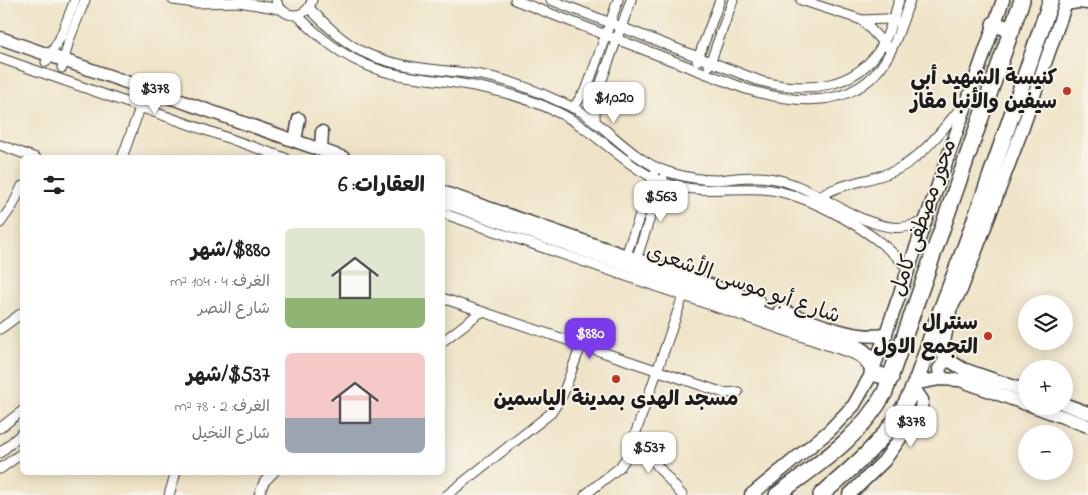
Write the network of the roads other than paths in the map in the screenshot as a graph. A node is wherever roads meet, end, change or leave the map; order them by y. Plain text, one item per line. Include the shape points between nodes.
1 (75, 0) edge
2 (85, 0) edge
3 (173, 0) edge
4 (276, 0) edge
5 (551, 0) edge
6 (618, 0) edge
7 (631, 0) edge
8 (720, 0) edge
9 (733, 0) edge
10 (801, 0) edge
11 (899, 0) edge
12 (910, 0) edge
13 (1002, 0) edge
14 (1022, 0) edge
15 (520, 1) edge
16 (1061, 1) edge
17 (1087, 2) edge
18 (311, 4) edge
19 (280, 9) junction
20 (297, 15) junction
21 (862, 20) junction
22 (893, 20) junction
23 (610, 22) junction
24 (902, 23) junction
25 (994, 24) junction
26 (621, 26) junction
27 (1012, 30) junction
28 (605, 34) junction
29 (0, 38) edge
30 (617, 38) junction
31 (883, 44) junction
32 (1044, 44) junction
33 (0, 46) edge
34 (891, 50) junction
35 (699, 56) junction
36 (0, 58) edge
37 (48, 58) junction
38 (711, 61) junction
39 (64, 64) junction
40 (694, 69) junction
41 (707, 73) junction
42 (966, 102) junction
43 (140, 108) junction
44 (573, 108) junction
45 (299, 119) dead end
46 (225, 120) junction
47 (595, 123) junction
48 (322, 132) dead end
49 (295, 140) junction
50 (0, 145) edge
51 (320, 153) edge
52 (28, 155) edge
53 (123, 155) edge
54 (277, 155) edge
55 (656, 167) junction
56 (665, 171) junction
57 (652, 178) junction
58 (662, 182) junction
59 (20, 190) edge
60 (445, 192) edge
61 (818, 200) junction
62 (445, 202) edge
63 (445, 214) edge
64 (925, 222) junction
65 (0, 223) edge
66 (629, 261) junction
67 (908, 270) junction
68 (683, 296) junction
69 (445, 299) edge
70 (950, 311) junction
71 (481, 312) junction
72 (20, 314) edge
73 (936, 321) junction
74 (0, 330) edge
75 (886, 335) junction
76 (445, 340) edge
77 (930, 340) junction
78 (581, 345) junction
79 (950, 361) junction
80 (657, 371) junction
81 (872, 373) junction
82 (891, 378) junction
83 (943, 378) junction
84 (915, 386) junction
85 (1018, 388) edge
86 (738, 392) dead end
87 (1018, 401) edge
88 (1073, 407) edge
89 (20, 413) edge
90 (1088, 413) edge
91 (1058, 415) edge
92 (1088, 426) edge
93 (0, 428) edge
94 (20, 435) edge
95 (634, 438) junction
96 (0, 453) edge
97 (20, 454) edge
98 (0, 469) edge
99 (175, 475) edge
100 (271, 475) edge
101 (169, 495) edge
102 (259, 495) edge
103 (447, 495) edge
104 (585, 495) edge
105 (682, 495) edge
106 (751, 495) edge
107 (777, 495) edge
108 (822, 495) edge
109 (850, 495) edge

1 - 37 street
2 - 39 street via 69,40
3 - 19 street via 239,2
4 - 19 street
5 - 23 street
6 - 23 street
7 - 26 street
8 - 35 street
9 - 38 street
10 - 21 street
11 - 22 street
12 - 24 street
13 - 25 street
14 - 27 main road, محور مصطفى كامل
15 - 28 street
16 - 17 street
16 - 32 main road
18 - 20 street via 306,12
18 - 44 street via 338,35 376,57 408,66 477,74 533,90
19 - 20 street
20 - 57 street via 336,50 372,68 405,77 494,90 557,112 583,127
21 - 22 street
21 - 31 street
22 - 24 street
22 - 31 street
23 - 26 street
23 - 28 street
24 - 34 street
25 - 27 main road
25 - 42 street
26 - 30 street
26 - 35 street
27 - 82 main road, محور مصطفى كامل
28 - 30 street
28 - 44 street via 587,88
29 - 37 street
30 - 40 street
30 - 47 street via 595,100
31 - 34 street
31 - 38 street via 872,60 854,75 841,82 818,87 774,85
32 - 70 street via 1023,127
32 - 73 main road
33 - 37 street
34 - 41 street via 881,67 866,82 830,99 777,98
35 - 38 street
35 - 40 street
36 - 43 street
37 - 39 street
38 - 41 street
39 - 46 street
40 - 41 street
42 - 61 street via 909,163 881,176 834,190
42 - 64 street
43 - 53 street
43 - 54 street
44 - 47 street
45 - 49 street
46 - 49 street via 255,121
46 - 51 street
47 - 55 street
48 - 51 street
49 - 51 street
50 - 52 street
55 - 56 street
55 - 57 street
56 - 58 street
56 - 61 street via 701,179 770,178 785,182
57 - 58 street
57 - 66 street
58 - 61 street via 693,189 772,190
58 - 66 street
59 - 65 street
60 - 66 street, شارع أبو موسى الأشعرى via 462,194 518,214
61 - 64 street via 892,228
61 - 67 street via 897,255
62 - 66 street, شارع أبو موسى الأشعرى
63 - 68 street
64 - 67 street
66 - 75 street, شارع أبو موسى الأشعرى via 846,332 865,336
66 - 81 street, شارع أبو موسى الأشعرى via 857,346 872,359
67 - 75 street
68 - 80 street
68 - 81 street via 853,354 862,358
69 - 71 street
70 - 73 street
70 - 79 street via 944,342
71 - 76 street
71 - 78 street
72 - 74 street
73 - 77 main road
75 - 81 street
77 - 79 street
77 - 84 main road
78 - 80 street
78 - 103 street via 563,394 551,412
79 - 83 street via 940,366
79 - 85 street via 963,369
80 - 86 street via 724,393
80 - 95 street
81 - 82 main road
81 - 106 street via 854,405 829,431
82 - 107 main road, محور مصطفى كامل via 878,405 859,430
83 - 84 street
83 - 87 street via 960,380
84 - 108 main road via 883,436
84 - 109 street via 922,400 921,409 884,461
88 - 90 street
89 - 93 street
91 - 92 street
94 - 96 street
95 - 104 street via 620,466
95 - 105 street
97 - 98 street
99 - 101 street
100 - 102 street

